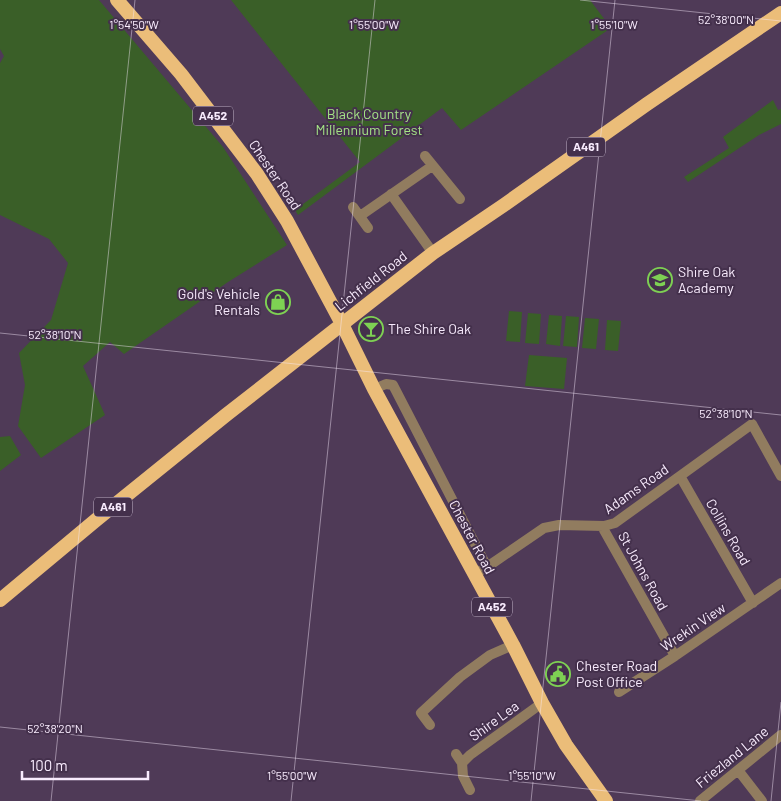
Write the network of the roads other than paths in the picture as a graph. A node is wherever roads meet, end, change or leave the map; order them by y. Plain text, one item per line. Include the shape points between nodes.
1 (117, 0) edge
2 (781, 13) edge
3 (425, 156) dead end
4 (432, 166) junction
5 (391, 194) junction
6 (460, 200) dead end
7 (368, 228) dead end
8 (433, 253) junction
9 (342, 324) junction
10 (374, 389) junction
11 (680, 476) junction
12 (781, 476) edge
13 (604, 526) junction
14 (487, 567) junction
15 (474, 574) junction
16 (781, 583) edge
17 (0, 600) edge
18 (753, 603) junction
19 (513, 645) junction
20 (675, 656) junction
21 (619, 692) dead end
22 (542, 703) junction
23 (430, 725) dead end
24 (781, 734) edge
25 (738, 770) junction
26 (470, 790) dead end
27 (606, 801) edge
28 (700, 801) edge
29 (762, 801) edge

1 - 9 highway, Chester Road / A452 via 181,74 257,174 298,240
2 - 8 highway, Lichfield Road / A461
3 - 4 street
4 - 5 street
4 - 6 street
5 - 7 street via 356,211
5 - 8 street
8 - 9 highway, Lichfield Road / A461
9 - 10 highway, Chester Road / A452
9 - 17 highway, Lichfield Road / A461
10 - 14 street, Chester Road via 393,385
10 - 15 highway, Chester Road / A452
11 - 12 street, Adams Road via 752,424
11 - 13 street, Adams Road via 615,523
11 - 18 street, Collins Road
13 - 14 street, Adams Road via 544,528
13 - 20 street, St Johns Road
14 - 15 street, Adams Road
15 - 19 highway, Chester Road / A452
16 - 18 street, Wrekin View
18 - 20 street, Wrekin View
19 - 22 highway, Chester Road / A452
19 - 23 street via 490,655 460,677 421,713
20 - 21 street, Wrekin View
22 - 26 street, Shire Lea via 470,755 459,758
22 - 27 highway, Chester Road / A452 via 566,745
24 - 25 street, Friezland Lane
25 - 28 street, Friezland Lane
25 - 29 street

